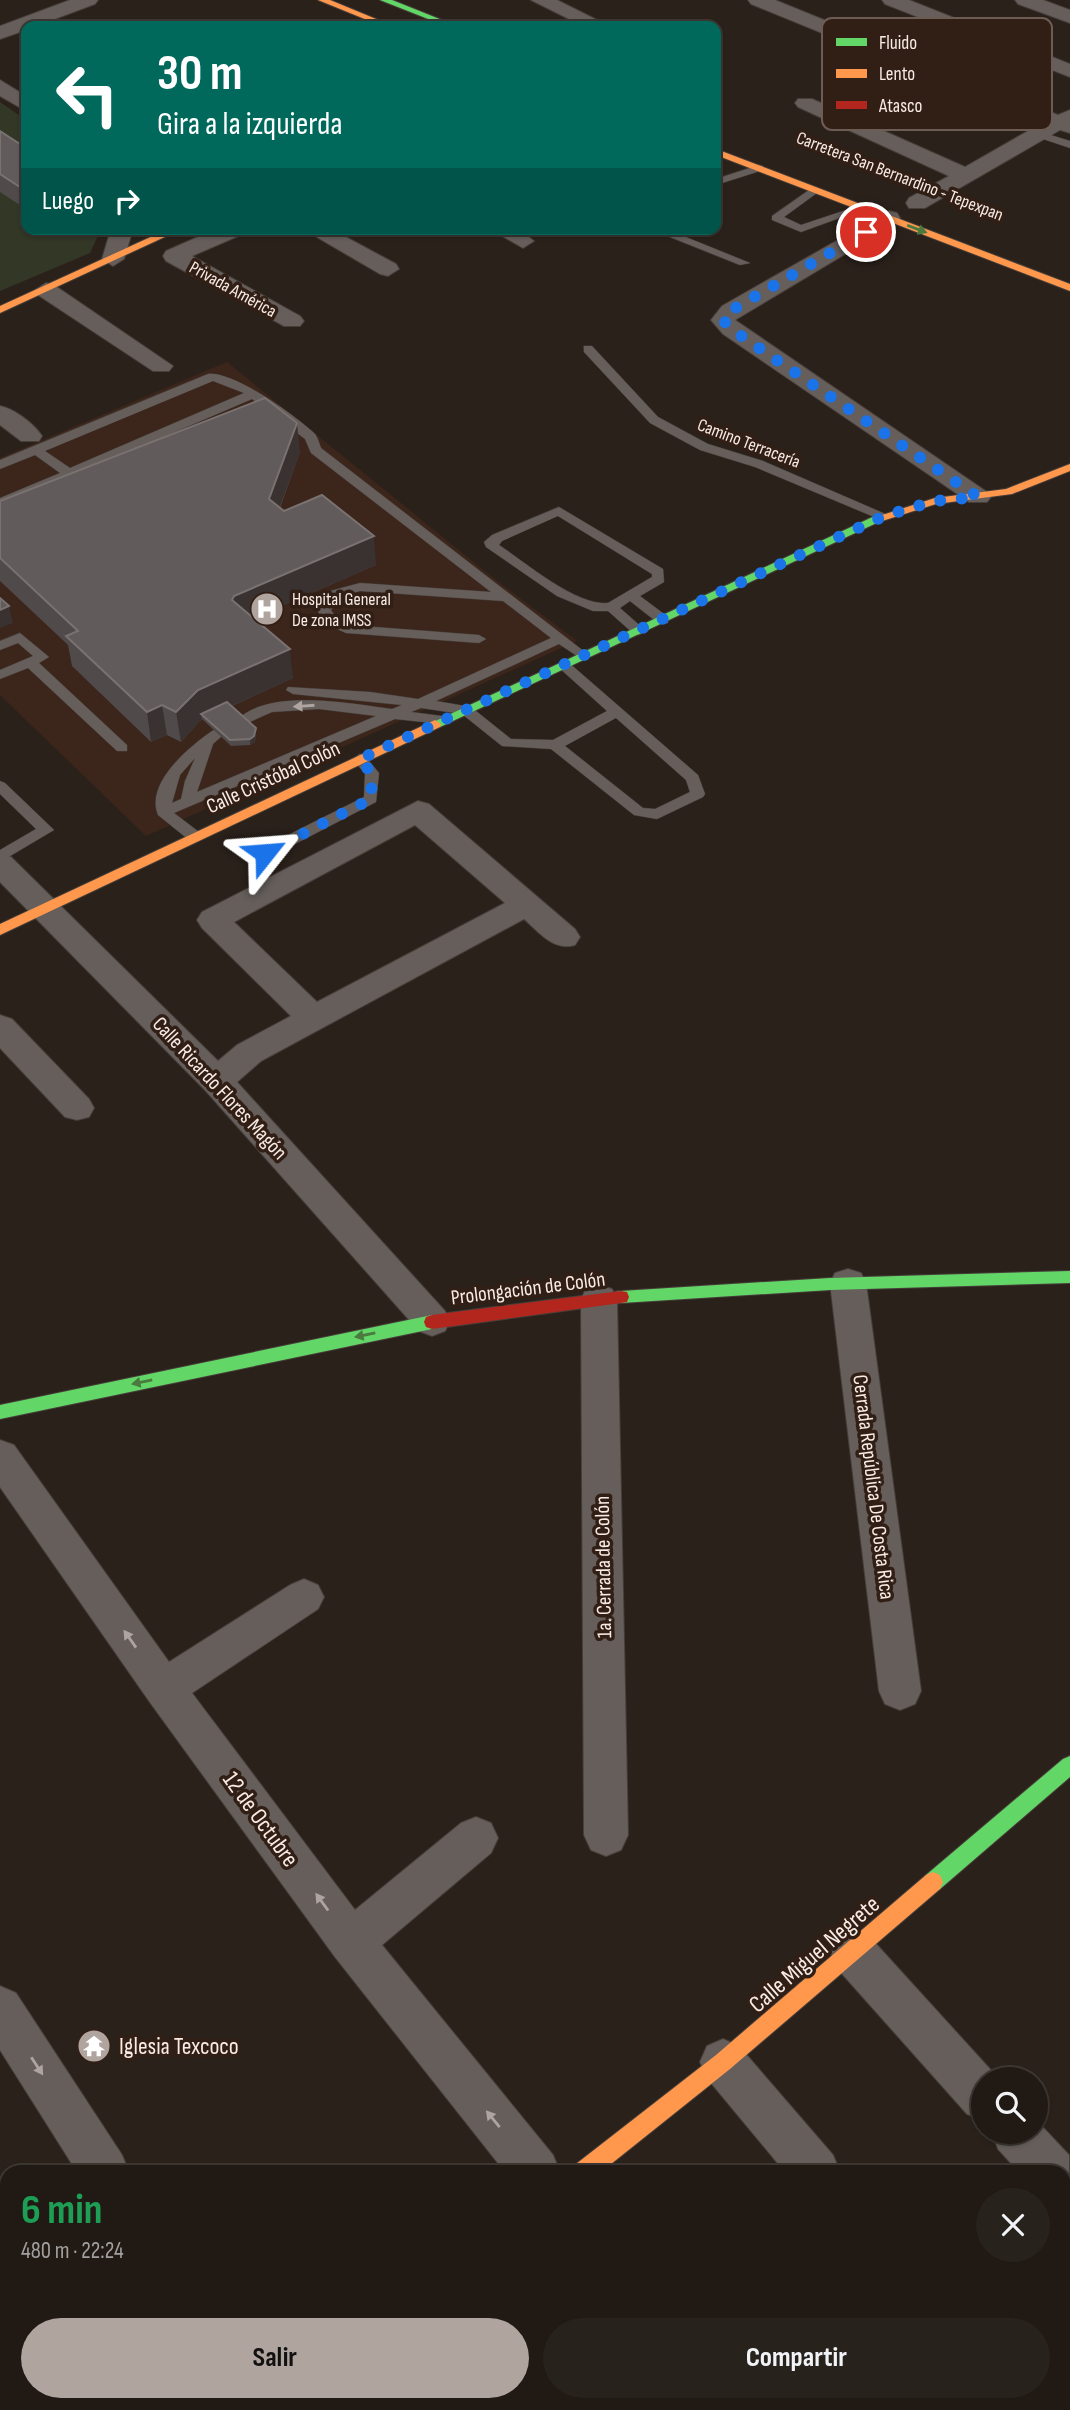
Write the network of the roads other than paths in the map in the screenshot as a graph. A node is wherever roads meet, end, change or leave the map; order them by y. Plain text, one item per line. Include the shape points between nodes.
1 (88, 0) edge
2 (322, 0) edge
3 (384, 0) edge
4 (541, 0) edge
5 (758, 0) edge
6 (892, 0) edge
7 (1026, 0) edge
8 (57, 5) edge
9 (1070, 16) edge
10 (937, 18) edge
11 (24, 21) edge
12 (79, 21) edge
13 (375, 21) edge
14 (440, 21) edge
15 (588, 21) edge
16 (21, 23) edge
17 (822, 25) edge
18 (0, 33) edge
19 (1052, 64) edge
20 (1070, 71) edge
21 (0, 86) edge
22 (21, 101) edge
23 (806, 103) dead end
24 (822, 110) edge
25 (866, 130) edge
26 (1047, 130) edge
27 (1038, 134) junction
28 (1070, 145) edge
29 (721, 156) edge
30 (759, 168) junction
31 (965, 175) junction
32 (721, 180) edge
33 (816, 190) junction
34 (911, 201) joint
35 (862, 208) junction
36 (942, 213) dead end
37 (889, 218) junction
38 (120, 235) edge
39 (164, 235) edge
40 (221, 235) edge
41 (325, 235) edge
42 (512, 235) edge
43 (670, 235) edge
44 (523, 241) dead end
45 (113, 259) junction
46 (744, 264) dead end
47 (388, 269) dead end
48 (1070, 288) edge
49 (46, 290) junction
50 (0, 310) edge
51 (292, 321) dead end
52 (588, 349) dead end
53 (160, 366) dead end
54 (253, 394) junction
55 (0, 413) edge
56 (33, 443) junction
57 (0, 465) edge
58 (1070, 467) edge
59 (68, 473) junction
60 (978, 497) junction
61 (0, 503) edge
62 (884, 516) junction
63 (506, 597) junction
64 (633, 597) junction
65 (611, 607) junction
66 (663, 620) junction
67 (639, 631) junction
68 (479, 639) dead end
69 (560, 639) junction
70 (0, 646) edge
71 (583, 656) junction
72 (29, 662) junction
73 (564, 665) junction
74 (0, 675) edge
75 (293, 690) dead end
76 (422, 702) junction
77 (369, 703) junction
78 (466, 710) junction
79 (618, 711) junction
80 (398, 713) junction
81 (442, 720) junction
82 (243, 721) edge
83 (555, 745) junction
84 (122, 748) dead end
85 (360, 759) junction
86 (0, 786) edge
87 (188, 803) junction
88 (163, 812) junction
89 (194, 836) junction
90 (265, 853) dead end
91 (0, 857) edge
92 (0, 864) edge
93 (527, 904) junction
94 (45, 908) junction
95 (0, 930) edge
96 (564, 937) dead end
97 (313, 1018) junction
98 (0, 1027) edge
99 (217, 1081) junction
100 (77, 1108) dead end
101 (1070, 1278) edge
102 (848, 1283) junction
103 (599, 1299) junction
104 (432, 1321) junction
105 (0, 1412) edge
106 (0, 1456) edge
107 (304, 1597) dead end
108 (164, 1688) junction
109 (900, 1691) dead end
110 (1070, 1765) edge
111 (606, 1835) dead end
112 (476, 1838) dead end
113 (351, 1942) junction
114 (852, 1951) junction
115 (0, 2009) edge
116 (723, 2062) junction
117 (971, 2083) edge
118 (1026, 2144) edge
119 (100, 2165) edge
120 (530, 2165) edge
121 (593, 2165) edge
122 (810, 2165) edge
123 (1046, 2165) edge

1 - 8 street
2 - 13 main road
3 - 14 main road
4 - 15 street
5 - 17 street
6 - 10 street
7 - 9 street
8 - 11 street
8 - 12 street
16 - 18 street
19 - 20 street
21 - 22 street
23 - 24 street
25 - 31 street
26 - 27 street
27 - 28 lane
27 - 31 street
29 - 30 main road
30 - 32 lane
30 - 33 main road
31 - 34 street
33 - 35 main road
33 - 35 lane via 776,218 801,229
34 - 36 main road, Carretera San Bernardino - Tepexpan
35 - 37 main road
37 -> 48 main road
37 - 60 street via 730,311 723,320
38 - 45 street
39 - 45 main road
40 - 51 street, Privada América via 174,256
41 - 47 street
42 - 44 street
43 - 46 lane
45 - 49 main road
49 - 50 main road
49 - 53 street
52 - 62 lane, Camino Terracería via 654,420 704,447 759,464
54 - 56 lane via 212,377
54 - 59 lane
54 - 63 lane via 311,437 315,450
55 - 56 street
56 - 57 lane
56 - 59 lane
58 - 60 main road, Calle Cristóbal Colón via 1035,483
59 - 61 lane
60 - 62 main road, Calle Cristóbal Colón via 935,501
62 - 66 main road, Calle Cristóbal Colón
63 - 68 lane via 360,587 335,594 324,610 331,621 346,629
63 - 69 lane
64 - 65 lane
64 - 65 lane via 655,584 658,572 566,513 552,512 491,542 562,593 598,608
64 - 66 lane
65 - 67 lane
66 - 67 main road, Calle Cristóbal Colón
67 - 71 main road, Calle Cristóbal Colón
69 - 71 lane
69 - 76 lane
70 - 72 lane via 20,637 42,656
71 - 73 main road, Calle Cristóbal Colón
72 - 74 lane
72 - 84 lane
73 - 78 main road, Calle Cristóbal Colón
73 - 79 lane
75 - 77 lane
76 - 77 lane
76 - 78 lane
76 - 80 lane
77 - 80 lane
77 -> 82 lane via 269,708
78 - 81 main road, Calle Cristóbal Colón
78 - 83 lane via 506,743
79 - 83 lane
79 - 83 lane via 693,778 698,794 657,814 639,813
80 - 81 lane
80 - 87 lane
81 - 85 main road, Calle Cristóbal Colón
85 - 89 main road, Calle Cristóbal Colón
85 - 90 lane via 372,774 371,799
86 - 91 lane via 46,830
87 - 88 lane
87 - 88 lane via 192,781 212,740 175,768 164,790
88 - 89 lane
89 - 94 main road, Calle Cristóbal Colón
92 - 94 street, Calle Ricardo Flores Magón
93 - 96 street
93 - 97 street
93 - 97 street via 418,811 212,920
94 - 95 main road, Calle Cristóbal Colón
94 - 99 street, Calle Ricardo Flores Magón
97 - 99 street via 249,1053
98 - 100 street
99 - 104 street, Calle Ricardo Flores Magón
101 - 102 main road, Prolongación de Colón
102 - 103 main road, Prolongación de Colón
102 - 109 street, Cerrada República De Costa Rica
103 - 104 main road, Prolongación de Colón
103 - 111 street, 1a. Cerrada de Colón
104 -> 105 main road, Prolongación de Colón
108 -> 106 street, 12 de Octubre
107 - 108 street
113 -> 108 street, 12 de Octubre
110 - 114 main road, Calle Miguel Negrete
112 - 113 street
120 -> 113 street, 12 de Octubre
114 - 116 main road, Calle Miguel Negrete
114 - 117 street
115 -> 119 street
116 - 121 main road, Calle Miguel Negrete
116 - 122 street
118 - 123 street

